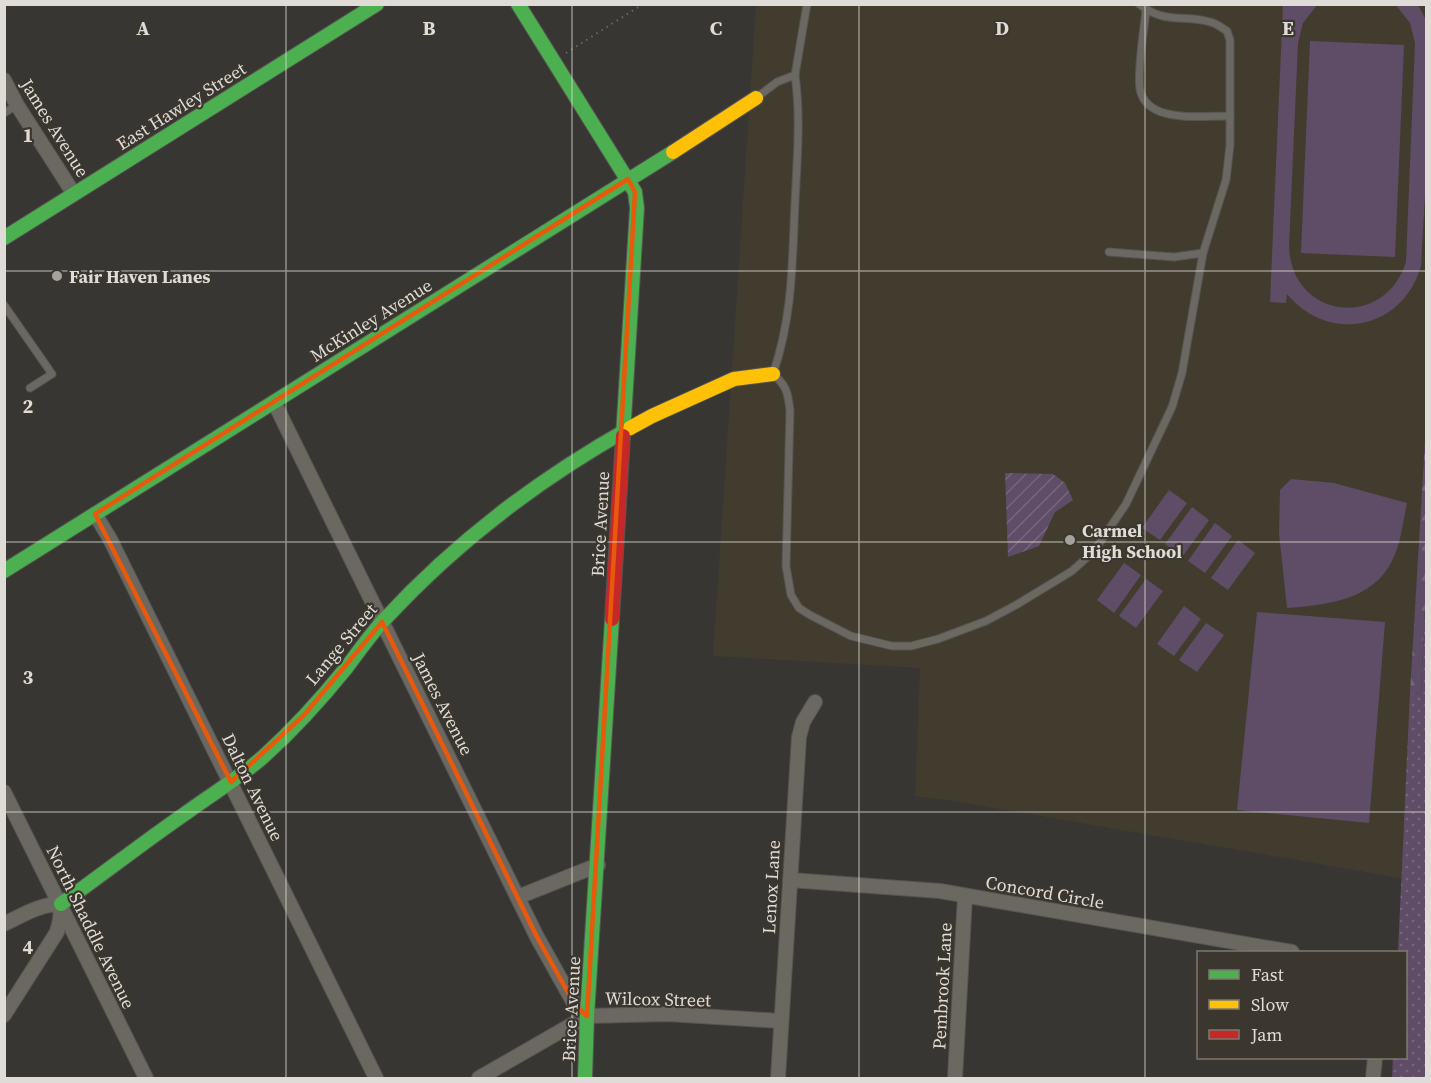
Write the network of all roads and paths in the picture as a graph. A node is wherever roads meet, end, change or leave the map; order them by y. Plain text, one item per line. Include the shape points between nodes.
1 (377, 4) edge
2 (518, 4) edge
3 (644, 4) edge
4 (807, 4) edge
5 (1139, 4) edge
6 (1146, 10) junction
7 (553, 61) junction
8 (795, 75) junction
9 (4, 80) edge
10 (756, 98) joint
11 (17, 105) junction
12 (4, 112) edge
13 (1230, 116) junction
14 (628, 179) junction
15 (74, 194) junction
16 (4, 238) edge
17 (1109, 252) dead end
18 (1203, 253) junction
19 (4, 305) edge
20 (773, 374) junction
21 (30, 388) dead end
22 (274, 402) junction
23 (624, 431) junction
24 (95, 514) junction
25 (4, 571) edge
26 (382, 622) junction
27 (815, 702) dead end
28 (231, 782) junction
29 (4, 792) edge
30 (598, 865) junction
31 (790, 880) junction
32 (965, 896) junction
33 (518, 897) junction
34 (61, 904) junction
35 (4, 924) edge
36 (1286, 951) edge
37 (4, 1015) edge
38 (587, 1016) junction
39 (781, 1021) junction
40 (1375, 1059) edge
41 (146, 1078) edge
42 (376, 1078) edge
43 (479, 1078) edge
44 (585, 1078) edge
45 (778, 1078) edge
46 (954, 1078) edge
47 (1373, 1078) edge

1 - 15 street, East Hawley Street
2 - 7 street, Brice Avenue
3 - 7 path
4 - 8 lane
5 - 6 lane
6 - 13 lane via 1174,19 1210,22 1227,31
6 - 13 lane via 1140,89 1151,108 1176,115
7 - 14 street, Brice Avenue
8 - 10 lane via 777,82
8 - 20 lane via 798,141 791,296 787,327
9 - 11 street, James Avenue
10 - 14 street, McKinley Avenue
11 - 12 lane
11 - 15 street, James Avenue
13 - 18 lane via 1226,180
14 - 22 street, McKinley Avenue
14 - 23 street, Brice Avenue via 637,208
15 - 16 street, East Hawley Street
17 - 18 lane via 1174,257
18 - 20 lane via 1182,374 1172,407 1109,531 1072,571 986,621 938,639 911,646 873,642 851,636 799,608 791,595 786,566 790,411 784,383
19 - 21 lane via 52,374
20 - 23 street, Lange Street via 734,379
22 - 24 street, McKinley Avenue
22 - 26 street, James Avenue
23 - 26 street, Lange Street via 546,479 476,533
23 - 30 street, Brice Avenue
24 - 25 street, McKinley Avenue
24 - 28 street, Dalton Avenue
26 - 28 street, Lange Street via 304,715 264,756
26 - 33 street, James Avenue
27 - 31 street, Lenox Lane via 802,722 799,737
28 - 34 street, Lange Street
28 - 42 street, Dalton Avenue
29 - 34 street, North Shaddle Avenue
30 - 33 street
30 - 38 street, Brice Avenue
31 - 32 street, Concord Circle
31 - 39 street, Lenox Lane
32 - 36 street, Concord Circle
32 - 46 street, Pembrook Lane
33 - 38 street, James Avenue via 575,1005
34 - 35 street via 38,908
34 - 37 street via 57,932
34 - 41 street, North Shaddle Avenue
38 - 39 street, Wilcox Street via 668,1014
38 - 43 street, Wilcox Street
38 - 44 street, Brice Avenue
39 - 45 street, Lenox Lane
40 - 47 street

